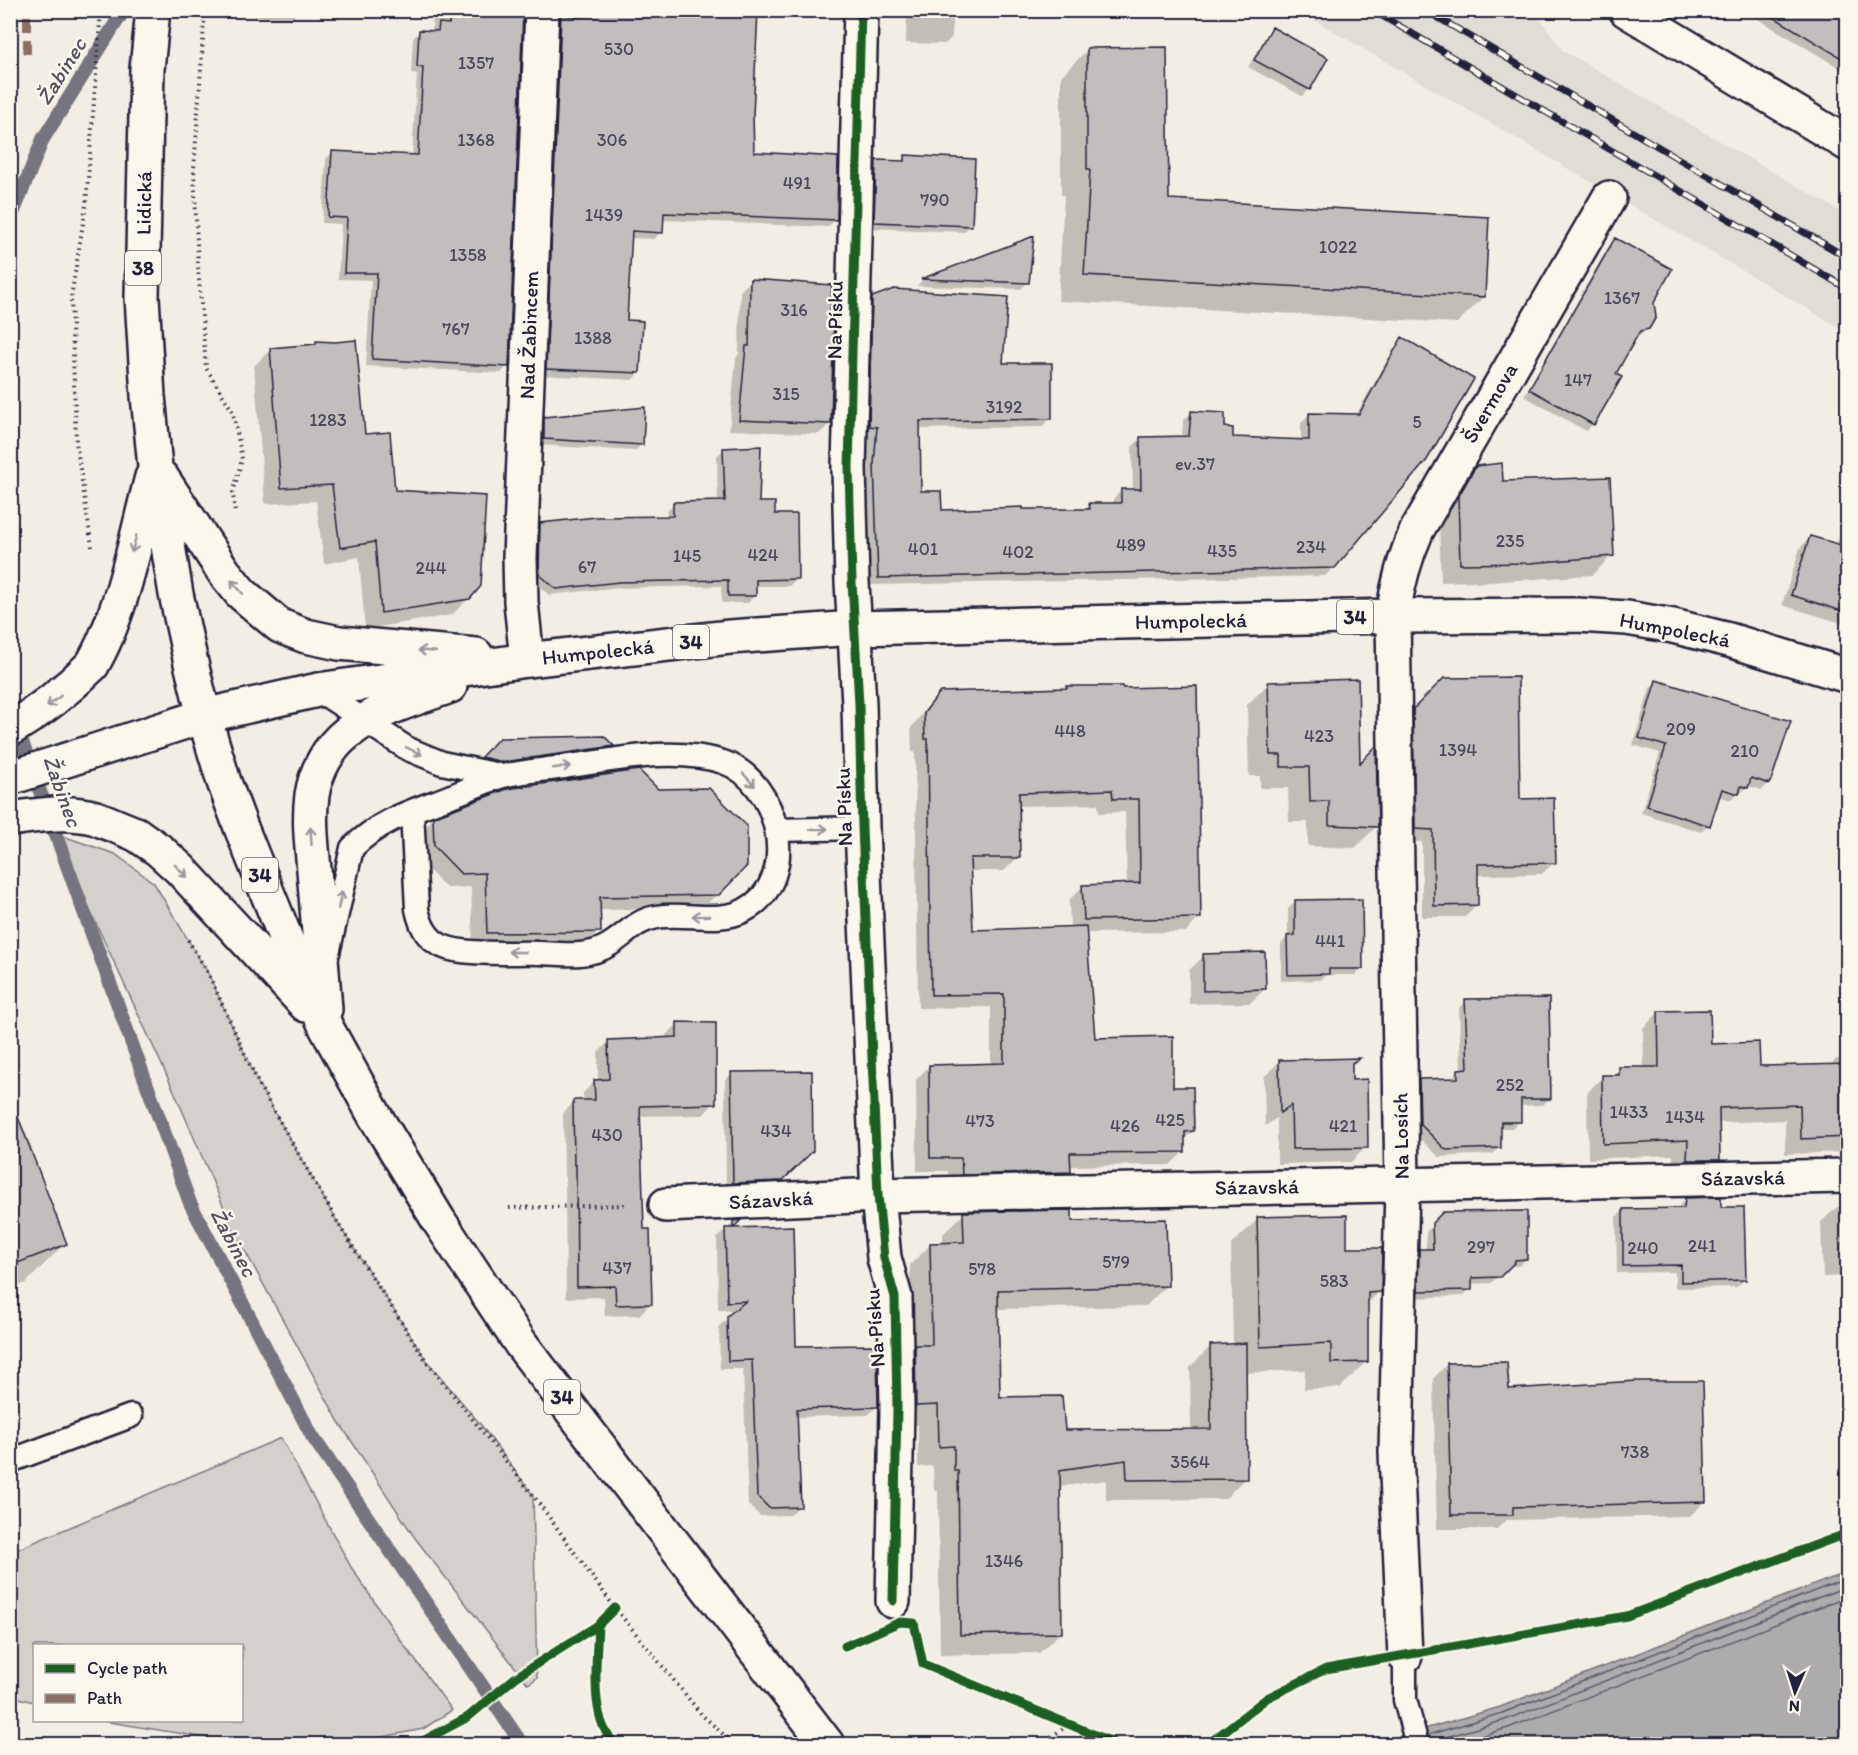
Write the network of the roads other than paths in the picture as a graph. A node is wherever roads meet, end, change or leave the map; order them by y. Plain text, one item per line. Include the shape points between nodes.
1 (153, 10) edge
2 (543, 10) edge
3 (861, 10) edge
4 (1626, 10) edge
5 (1848, 144) edge
6 (1609, 198) dead end
7 (155, 467) junction
8 (1393, 616) junction
9 (280, 626) joint
10 (855, 628) junction
11 (527, 660) junction
12 (1848, 676) edge
13 (318, 690) junction
14 (204, 716) junction
15 (364, 720) junction
16 (10, 729) edge
17 (504, 776) junction
18 (10, 778) edge
19 (412, 811) junction
20 (10, 819) edge
21 (862, 828) junction
22 (777, 830) junction
23 (323, 978) junction
24 (327, 1029) junction
25 (1848, 1176) edge
26 (1402, 1185) junction
27 (878, 1195) junction
28 (666, 1205) road end
29 (131, 1416) dead end
30 (10, 1461) edge
31 (893, 1601) dead end
32 (1405, 1656) joint
33 (827, 1744) edge
34 (1418, 1744) edge

1 - 7 main road, Lidická / 38 via 147,69 142,297
2 - 11 main road, Nad Žabincem via 520,557
3 - 10 main road, Na Písku via 849,468
4 - 5 main road
6 - 8 main road, Švermova via 1417,530 1397,585
9 -> 7 main road, Lidická / 38 via 224,572
7 - 14 main road, Lidická / 38 via 176,594
7 -> 16 main road, Lidická / 38 via 105,642 92,665 65,692
8 - 10 main road, Humpolecká / 34
8 - 12 main road, Humpolecká / 34 via 1627,618 1729,640
8 - 26 main road, Na Losích
11 -> 9 main road, Humpolecká via 339,643
10 - 11 main road, Humpolecká / 34
10 - 21 main road, Na Písku
11 - 13 main road, Humpolecká / 34
11 - 15 main road, Humpolecká / 34
13 - 14 main road, Humpolecká / 34
13 - 15 lane
14 - 18 main road, Humpolecká
14 - 24 main road, 34 via 246,841
15 -> 17 lane via 408,749 442,763
23 -> 15 main road, Humpolecká / 34 via 311,832 313,792 329,752
17 - 19 lane
17 -> 22 lane via 648,755 698,756 724,762 747,776 770,807
22 -> 19 lane via 777,869 773,881 745,910 726,916 656,917 636,923 609,945 593,952 460,951 441,946 420,923
23 -> 19 lane via 352,848 389,819
20 -> 24 main road, 34 via 76,814 136,834 180,869
22 -> 21 lane
21 - 27 main road, Na Písku
23 - 24 main road
24 - 33 main road, 34 via 439,1221 522,1344
25 - 26 main road, Sázavská
26 - 27 main road, Sázavská
26 - 32 main road, Na Losích via 1396,1452
27 - 28 main road, Sázavská
27 - 31 main road, Na Písku via 884,1258 895,1297
29 - 30 lane
32 - 34 lane via 1405,1700

